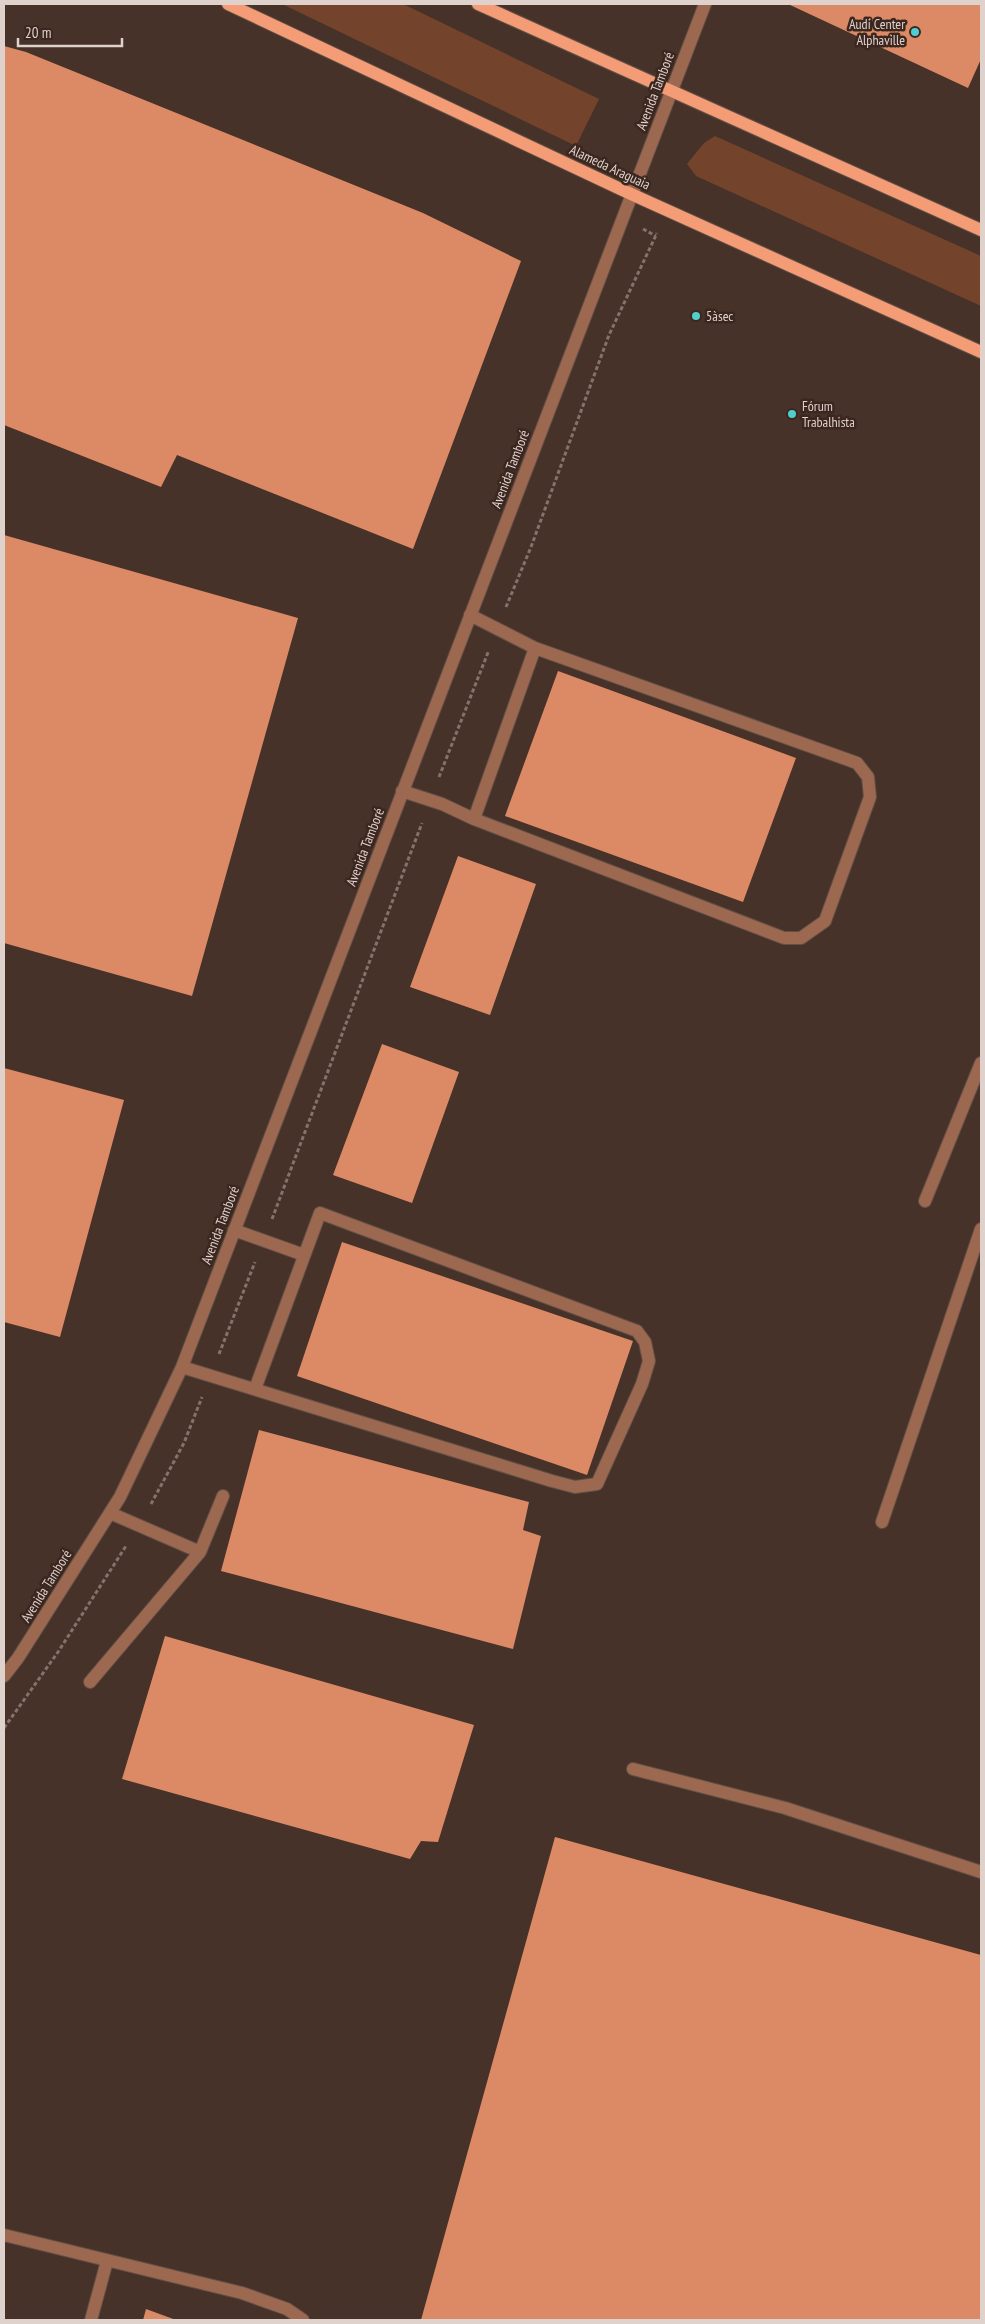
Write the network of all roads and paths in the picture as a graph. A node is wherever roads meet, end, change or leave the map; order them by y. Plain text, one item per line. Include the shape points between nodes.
1 (228, 4) edge
2 (478, 4) edge
3 (705, 4) edge
4 (671, 92) junction
5 (631, 194) junction
6 (981, 230) edge
7 (981, 352) edge
8 (470, 615) junction
9 (535, 648) junction
10 (402, 791) junction
11 (474, 819) junction
12 (981, 1063) edge
13 (925, 1201) dead end
14 (981, 1229) edge
15 (234, 1230) junction
16 (304, 1255) junction
17 (182, 1366) junction
18 (255, 1389) junction
19 (224, 1496) dead end
20 (110, 1513) junction
21 (882, 1522) dead end
22 (200, 1552) junction
23 (4, 1676) edge
24 (90, 1682) dead end
25 (633, 1770) dead end
26 (981, 1872) edge
27 (4, 2236) edge
28 (107, 2261) junction
29 (90, 2320) edge
30 (303, 2320) edge

1 - 5 main road, Alameda Araguaia
2 - 4 main road
3 - 4 street, Avenida Tamboré
4 - 5 street, Avenida Tamboré
4 - 6 main road
5 - 7 main road, Alameda Araguaia
5 - 8 street, Avenida Tamboré
8 - 9 street
8 - 10 street, Avenida Tamboré
9 - 11 street
9 - 11 street via 857,763 868,777 870,797 825,921 802,938 784,938
10 - 11 street
10 - 15 street, Avenida Tamboré
12 - 13 street
14 - 21 street
15 - 16 street
15 - 17 street, Avenida Tamboré
16 - 18 street
16 - 18 street via 320,1213 637,1331 645,1342 648,1361 642,1384 597,1484 576,1486
17 - 18 street
17 - 20 street, Avenida Tamboré
19 - 22 street
20 - 22 street
20 - 23 street, Avenida Tamboré
22 - 24 street
25 - 26 street via 785,1808
27 - 28 street
28 - 29 street
28 - 30 street via 242,2293 287,2309

